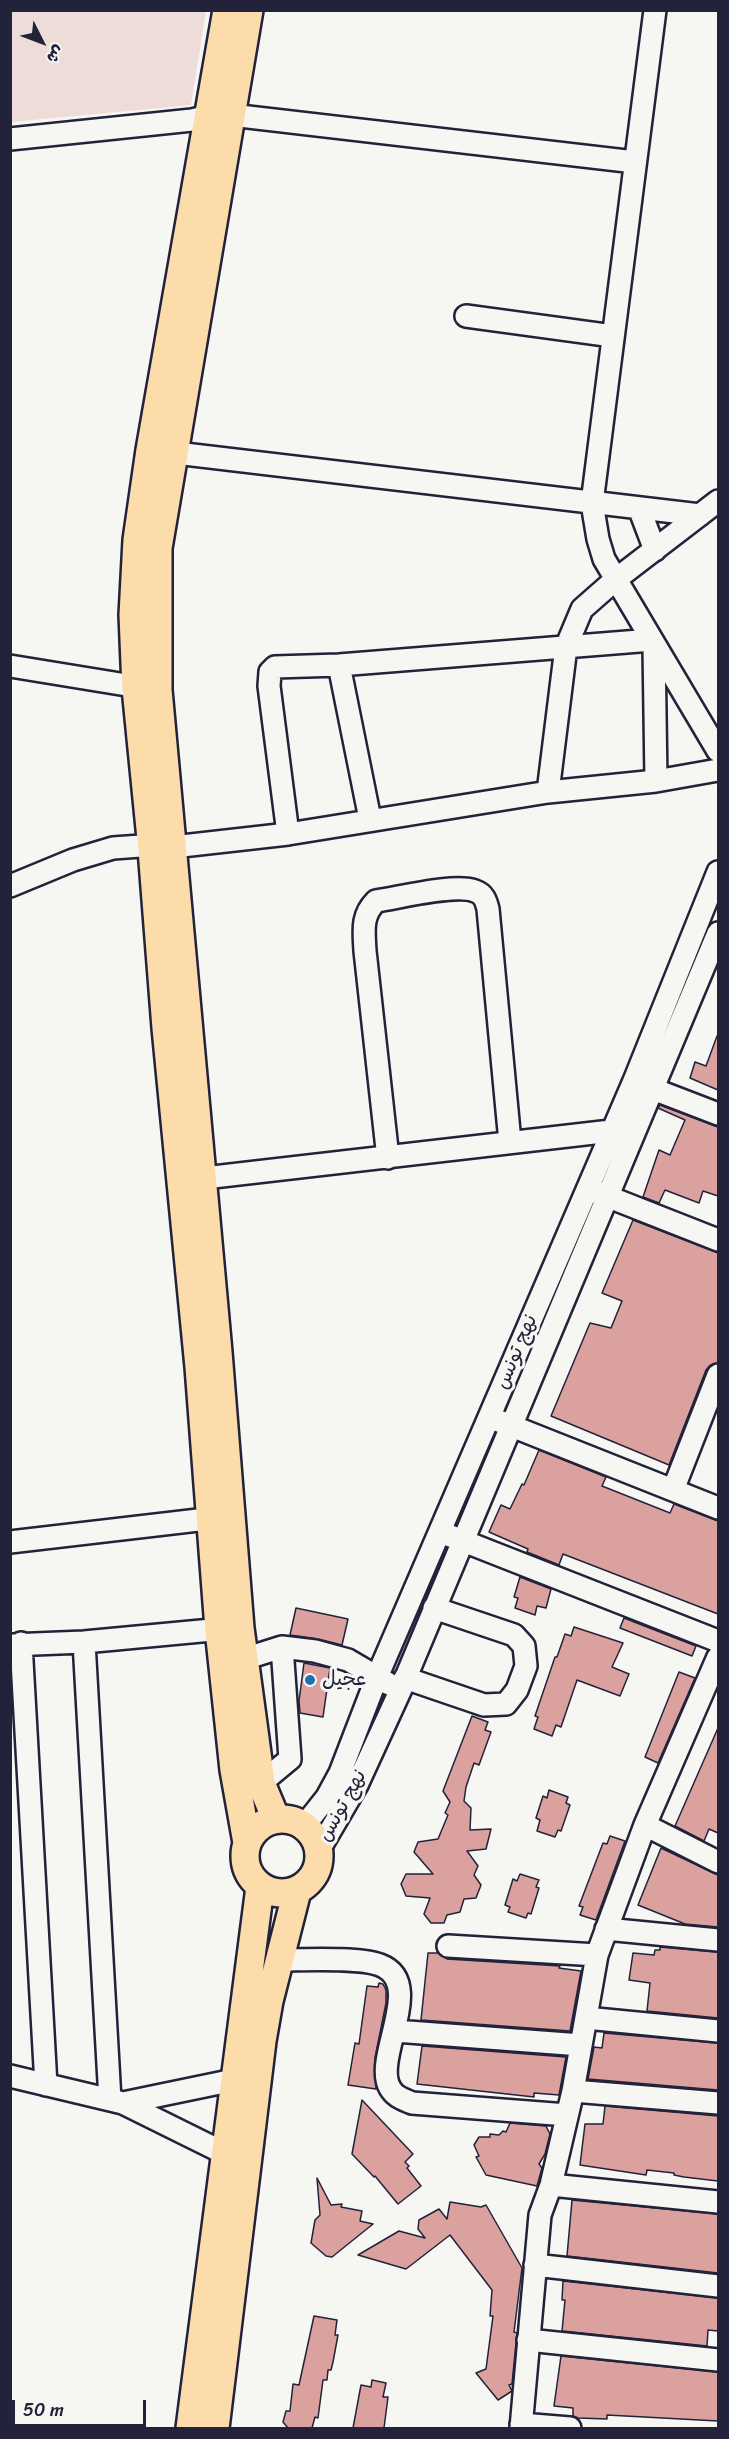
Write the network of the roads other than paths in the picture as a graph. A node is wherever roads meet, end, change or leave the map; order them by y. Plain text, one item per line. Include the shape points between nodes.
1 (227, 10) edge
2 (249, 10) edge
3 (655, 10) edge
4 (220, 116) junction
5 (10, 139) edge
6 (634, 162) junction
7 (466, 316) dead end
8 (613, 336) junction
9 (162, 451) junction
10 (718, 501) edge
11 (592, 503) junction
12 (639, 508) junction
13 (700, 515) junction
14 (655, 550) junction
15 (615, 580) junction
16 (653, 642) junction
17 (566, 647) junction
18 (339, 664) junction
19 (10, 666) edge
20 (147, 689) junction
21 (718, 751) edge
22 (718, 770) edge
23 (656, 781) junction
24 (548, 792) junction
25 (370, 819) junction
26 (288, 834) junction
27 (163, 848) junction
28 (718, 872) edge
29 (10, 886) edge
30 (718, 933) edge
31 (682, 961) junction
32 (711, 973) edge
33 (643, 1085) junction
34 (718, 1114) edge
35 (611, 1131) junction
36 (633, 1138) junction
37 (510, 1142) junction
38 (388, 1158) junction
39 (191, 1179) junction
40 (588, 1188) junction
41 (608, 1197) junction
42 (718, 1240) edge
43 (718, 1375) edge
44 (489, 1417) junction
45 (510, 1426) junction
46 (673, 1490) junction
47 (718, 1508) edge
48 (220, 1517) junction
49 (440, 1532) junction
50 (462, 1540) junction
51 (10, 1542) edge
52 (434, 1608) junction
53 (230, 1628) junction
54 (718, 1641) edge
55 (84, 1642) junction
56 (16, 1644) edge
57 (282, 1647) junction
58 (718, 1657) edge
59 (244, 1659) junction
60 (377, 1677) junction
61 (403, 1684) junction
62 (261, 1783) junction
63 (276, 1819) junction
64 (304, 1826) junction
65 (645, 1826) junction
66 (246, 1843) junction
67 (319, 1850) junction
68 (718, 1862) edge
69 (260, 1887) junction
70 (297, 1891) junction
71 (606, 1929) junction
72 (718, 1940) edge
73 (448, 1946) dead end
74 (597, 1955) junction
75 (279, 1960) junction
76 (586, 2018) junction
77 (395, 2031) junction
78 (718, 2031) edge
79 (581, 2045) junction
80 (10, 2076) edge
81 (234, 2080) junction
82 (46, 2085) junction
83 (573, 2091) junction
84 (117, 2102) junction
85 (718, 2103) edge
86 (567, 2115) junction
87 (224, 2153) junction
88 (551, 2185) junction
89 (718, 2202) edge
90 (535, 2265) junction
91 (718, 2286) edge
92 (218, 2299) junction
93 (528, 2340) junction
94 (718, 2360) edge
95 (521, 2426) edge
96 (190, 2428) edge
97 (215, 2428) edge
98 (570, 2428) edge

1 - 4 main road
2 - 4 main road
3 - 6 street
4 - 5 street
4 - 6 street
4 - 9 main road
6 - 8 street
7 - 8 street
8 - 11 street
9 - 11 street
9 - 20 main road via 137,540 133,615
10 - 13 street
11 - 12 street
11 - 15 street via 598,539
12 - 13 street
12 - 14 street
13 - 14 street
14 - 15 street
15 - 16 street
15 - 17 street via 582,609
16 - 17 street
16 - 21 street
16 - 23 street
17 - 18 street
17 - 24 street
18 - 25 street
18 - 26 street via 282,666 270,672
19 - 20 street
20 - 27 main road
22 - 23 street
23 - 24 street
24 - 25 street
25 - 26 street
26 - 27 street
27 - 29 street via 113,848
27 - 39 main road
28 - 31 street, نهج تونس
30 - 32 street, نهج تونس
31 - 32 street
31 - 33 street, نهج تونس
32 - 33 street, نهج تونس
33 - 34 street
33 - 35 street, نهج تونس
33 - 36 street, نهج تونس
35 - 36 street
35 - 37 street
35 - 40 street, نهج تونس
36 - 41 street, نهج تونس
37 - 38 street
37 - 38 street via 488,909 485,898 461,888 376,901 367,910 363,923
38 - 39 street
39 - 48 main road
40 - 41 street
40 - 44 street, نهج تونس
41 - 42 street
41 - 45 street, نهج تونس
43 - 46 street
44 - 45 street
44 - 49 street, نهج تونس
45 - 46 street
45 - 50 street, نهج تونس
46 - 47 street
48 - 51 street
48 - 53 main road
49 - 50 street
49 - 60 street, نهج تونس
50 - 52 street, نهج تونس
50 - 54 street
52 - 61 street, نهج تونس
52 - 61 street via 514,1635 524,1646 526,1666 517,1690 506,1704 484,1706
53 - 55 street
53 - 59 main road
53 - 66 main road via 234,1770
55 - 56 street
55 - 84 street
56 - 82 street
57 - 59 street
57 - 60 street via 333,1655
57 - 62 street via 290,1759
58 - 65 street
59 - 62 main road
60 - 61 street
60 - 64 street, نهج تونس via 340,1773
61 - 67 street, نهج تونس via 357,1785
62 - 63 main road
63 - 64 main road
63 - 66 main road via 258,1828
64 - 67 main road
65 - 68 street
65 - 71 street
66 - 69 main road via 247,1872
67 - 70 main road via 317,1870
69 - 70 main road via 278,1894
69 - 81 main road
70 - 75 main road
71 - 72 street
71 - 74 street
73 - 74 street
74 - 76 street
75 - 77 street via 381,1965 400,1987
75 - 92 main road
76 - 78 street
76 - 79 street
77 - 79 street
77 - 86 street via 385,2070 388,2087 396,2096 412,2103
79 - 83 street
80 - 82 street
81 - 84 street
81 - 87 main road
82 - 84 street
83 - 85 street
83 - 86 street
84 - 87 street
86 - 88 street
87 - 92 main road
88 - 89 street
88 - 90 street via 540,2215
90 - 91 street
90 - 93 street
92 - 96 main road
92 - 97 main road
93 - 94 street
93 - 95 street
95 - 98 street

